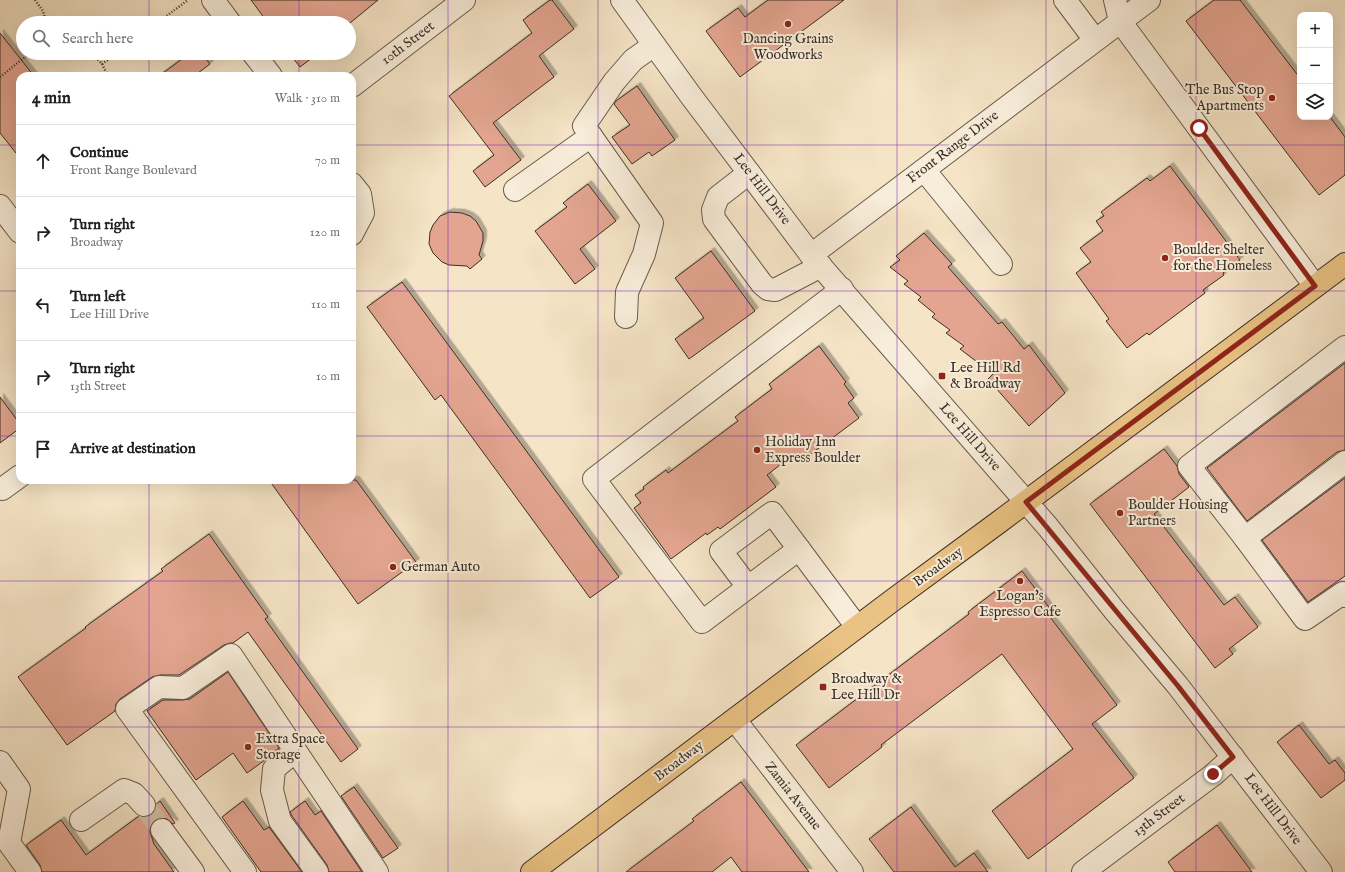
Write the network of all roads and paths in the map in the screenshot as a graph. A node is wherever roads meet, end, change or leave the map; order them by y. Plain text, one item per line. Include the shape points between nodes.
1 (35, 0) edge
2 (188, 0) edge
3 (212, 0) edge
4 (464, 0) edge
5 (622, 0) edge
6 (1065, 0) edge
7 (1115, 0) edge
8 (1149, 0) edge
9 (44, 16) edge
10 (166, 16) edge
11 (225, 16) edge
12 (1120, 21) junction
13 (1095, 40) junction
14 (654, 45) junction
15 (21, 60) edge
16 (98, 60) edge
17 (107, 60) edge
18 (258, 60) edge
19 (102, 64) junction
20 (106, 72) edge
21 (268, 72) edge
22 (0, 77) edge
23 (356, 83) edge
24 (590, 136) junction
25 (924, 170) junction
26 (749, 172) junction
27 (356, 189) edge
28 (515, 190) dead end
29 (0, 206) edge
30 (356, 226) edge
31 (16, 227) edge
32 (816, 260) junction
33 (1001, 264) dead end
34 (1345, 264) edge
35 (1315, 286) junction
36 (842, 289) junction
37 (626, 317) dead end
38 (1345, 347) edge
39 (1345, 462) edge
40 (16, 479) edge
41 (2, 489) dead end
42 (1026, 502) junction
43 (1245, 538) junction
44 (799, 549) junction
45 (748, 587) junction
46 (1345, 596) edge
47 (857, 627) junction
48 (735, 720) junction
49 (295, 751) junction
50 (1233, 757) junction
51 (0, 762) edge
52 (144, 804) tunnel mouth
53 (81, 820) dead end
54 (162, 830) tunnel mouth
55 (30, 872) edge
56 (193, 872) edge
57 (245, 872) edge
58 (317, 872) edge
59 (377, 872) edge
60 (532, 872) edge
61 (852, 872) edge
62 (1083, 872) edge
63 (1321, 872) edge

1 - 9 path
2 - 10 path
3 - 11 street
4 - 23 street, 10th Street
5 - 14 street, Lee Hill Drive
6 - 13 street
7 - 12 street
8 - 12 street, Front Range Drive
12 - 13 street, Front Range Drive
12 - 35 street
13 - 25 street, Front Range Drive
14 - 24 street via 632,60 614,82 584,126
14 - 26 street, Lee Hill Drive
15 - 22 path
16 - 19 path
17 - 19 path
18 - 21 street
19 - 20 path
24 - 28 street
24 - 37 street via 652,223 644,254 627,292
25 - 32 street, Front Range Drive
25 - 33 street
26 - 32 street, Lee Hill Drive
26 - 32 street, Front Range Drive via 718,197 713,210 714,219 762,284 768,289 775,290
27 - 30 street via 360,194 363,213
29 - 31 street
32 - 36 street, Lee Hill Drive
34 - 35 main road, Broadway
35 - 42 main road, Broadway
36 - 42 street, Lee Hill Drive
36 - 45 street via 594,478 702,622
38 - 43 street via 1189,466
39 - 43 street
40 - 41 street
42 - 47 main road, Broadway
42 - 50 street, Lee Hill Drive via 1178,686
43 - 46 street via 1305,619 1343,593
44 - 45 street
44 - 45 street via 772,513 721,551
44 - 47 street
47 - 48 main road, Broadway
48 - 60 main road, Broadway
48 - 61 street, Zamia Avenue
49 - 57 street via 231,655 182,688 159,687 128,709
49 - 58 street via 274,769 272,790 280,821
49 - 59 street
50 - 62 street, 13th Street
50 - 63 street, Lee Hill Drive
51 - 55 street via 19,789 9,843
52 - 53 street via 134,794 124,790
54 - 56 street

